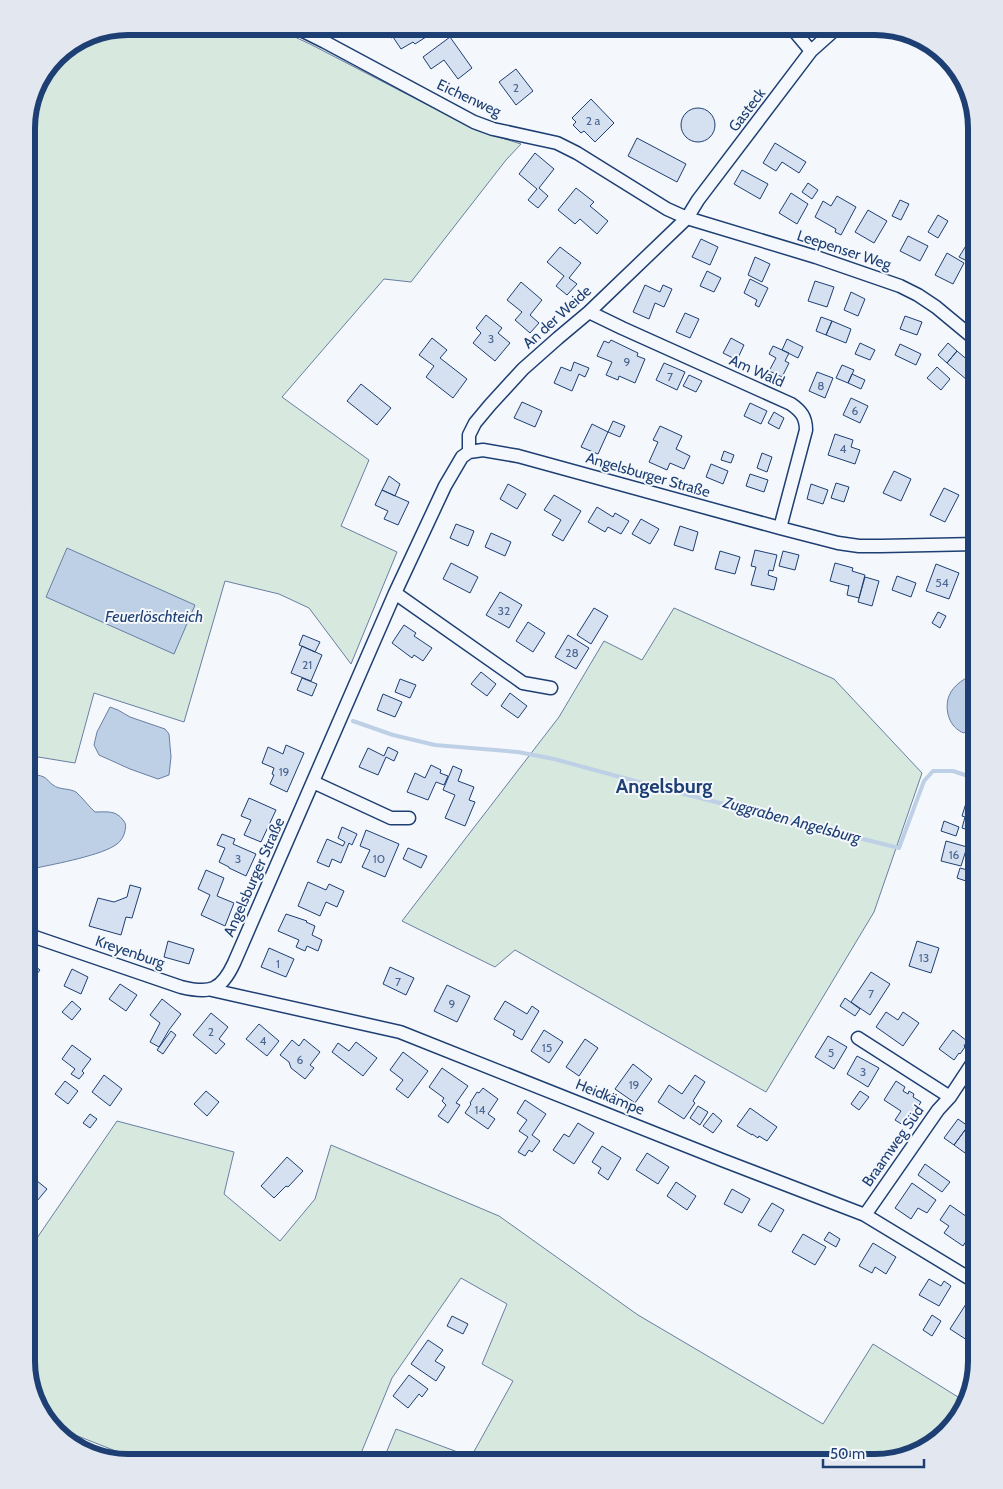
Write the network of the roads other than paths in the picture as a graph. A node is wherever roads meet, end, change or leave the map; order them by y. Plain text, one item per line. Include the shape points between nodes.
1 (311, 35) edge
2 (798, 35) edge
3 (829, 35) edge
4 (811, 51) junction
5 (687, 218) junction
6 (589, 312) junction
7 (968, 334) edge
8 (469, 452) junction
9 (780, 528) junction
10 (968, 544) edge
11 (395, 593) junction
12 (551, 688) dead end
13 (313, 782) junction
14 (409, 818) dead end
15 (35, 937) edge
16 (217, 986) junction
17 (858, 1038) dead end
18 (968, 1070) edge
19 (950, 1097) junction
20 (865, 1215) junction
21 (968, 1278) edge

1 - 5 street, Eichenweg via 474,122 570,150
2 - 4 street
3 - 4 street, Gasteck
4 - 5 street, Gasteck
5 - 6 street, An der Weide
5 - 7 street, Leepenser Weg via 900,286 936,307
6 - 8 street, An der Weide via 523,369 490,404 469,436
6 - 9 street, Am Wald via 791,404 804,416 806,430
8 - 9 street, Angelsburger Straße via 483,450 518,456
8 - 11 street, Angelsburger Straße via 462,457 444,486
9 - 10 street, Angelsburger Straße via 859,546
11 - 12 street via 524,683
11 - 13 street, Angelsburger Straße
13 - 14 street via 391,818
13 - 16 street, Angelsburger Straße via 230,973
15 - 16 street, Kreyenburg via 181,987 198,991
16 - 20 street, Heidkämpe via 400,1032
17 - 19 street
18 - 19 street, Braamweg Süd
19 - 20 street, Braamweg Süd
20 - 21 street, Heidkämpe

